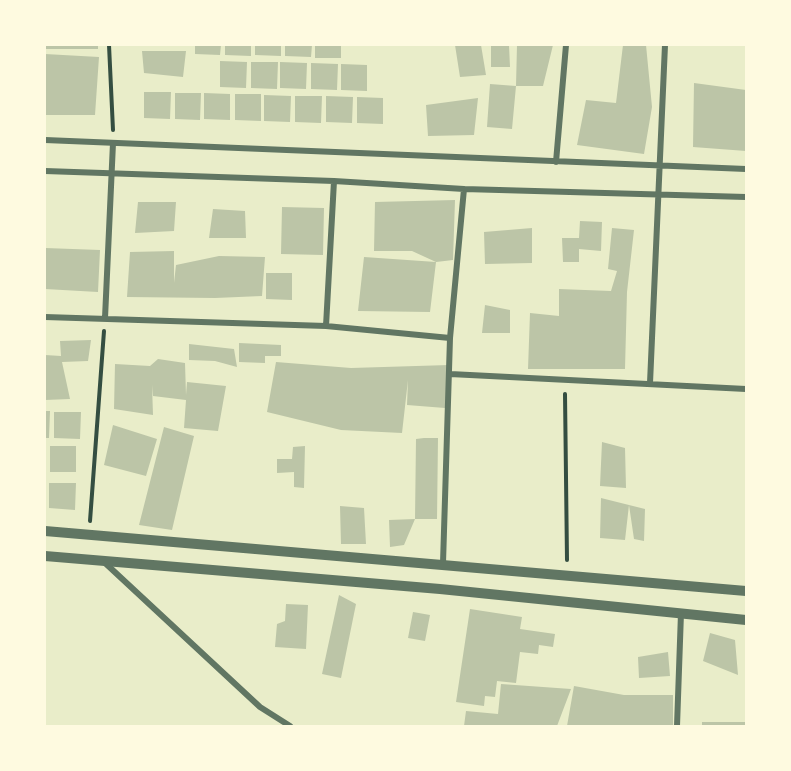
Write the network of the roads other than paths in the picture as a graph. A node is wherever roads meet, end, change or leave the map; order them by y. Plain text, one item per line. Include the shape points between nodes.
1 (566, 45) edge
2 (665, 45) edge
3 (45, 140) edge
4 (113, 143) junction
5 (556, 162) junction
6 (659, 165) junction
7 (746, 169) edge
8 (45, 171) edge
9 (112, 173) junction
10 (334, 181) junction
11 (464, 189) junction
12 (658, 193) junction
13 (746, 197) edge
14 (45, 317) edge
15 (105, 318) junction
16 (326, 326) junction
17 (450, 338) junction
18 (450, 374) junction
19 (650, 383) junction
20 (746, 388) edge
21 (45, 531) edge
22 (45, 556) edge
23 (102, 559) junction
24 (443, 563) junction
25 (746, 591) edge
26 (681, 613) junction
27 (746, 620) edge
28 (290, 726) edge
29 (677, 726) edge

1 - 5 street
2 - 6 street
3 - 4 street
4 - 5 street
4 - 9 street
5 - 6 street
6 - 7 street
6 - 12 street
8 - 9 street
9 - 10 street
9 - 15 street
10 - 11 street
10 - 16 street
11 - 12 street
11 - 17 street
12 - 13 street
12 - 19 street
14 - 15 street
15 - 16 street
16 - 17 street
17 - 18 street
18 - 19 street
18 - 24 street
19 - 20 street
21 - 24 street
22 - 23 street
23 - 26 street
23 - 28 street via 260,707
24 - 25 street
26 - 27 street
26 - 29 street

